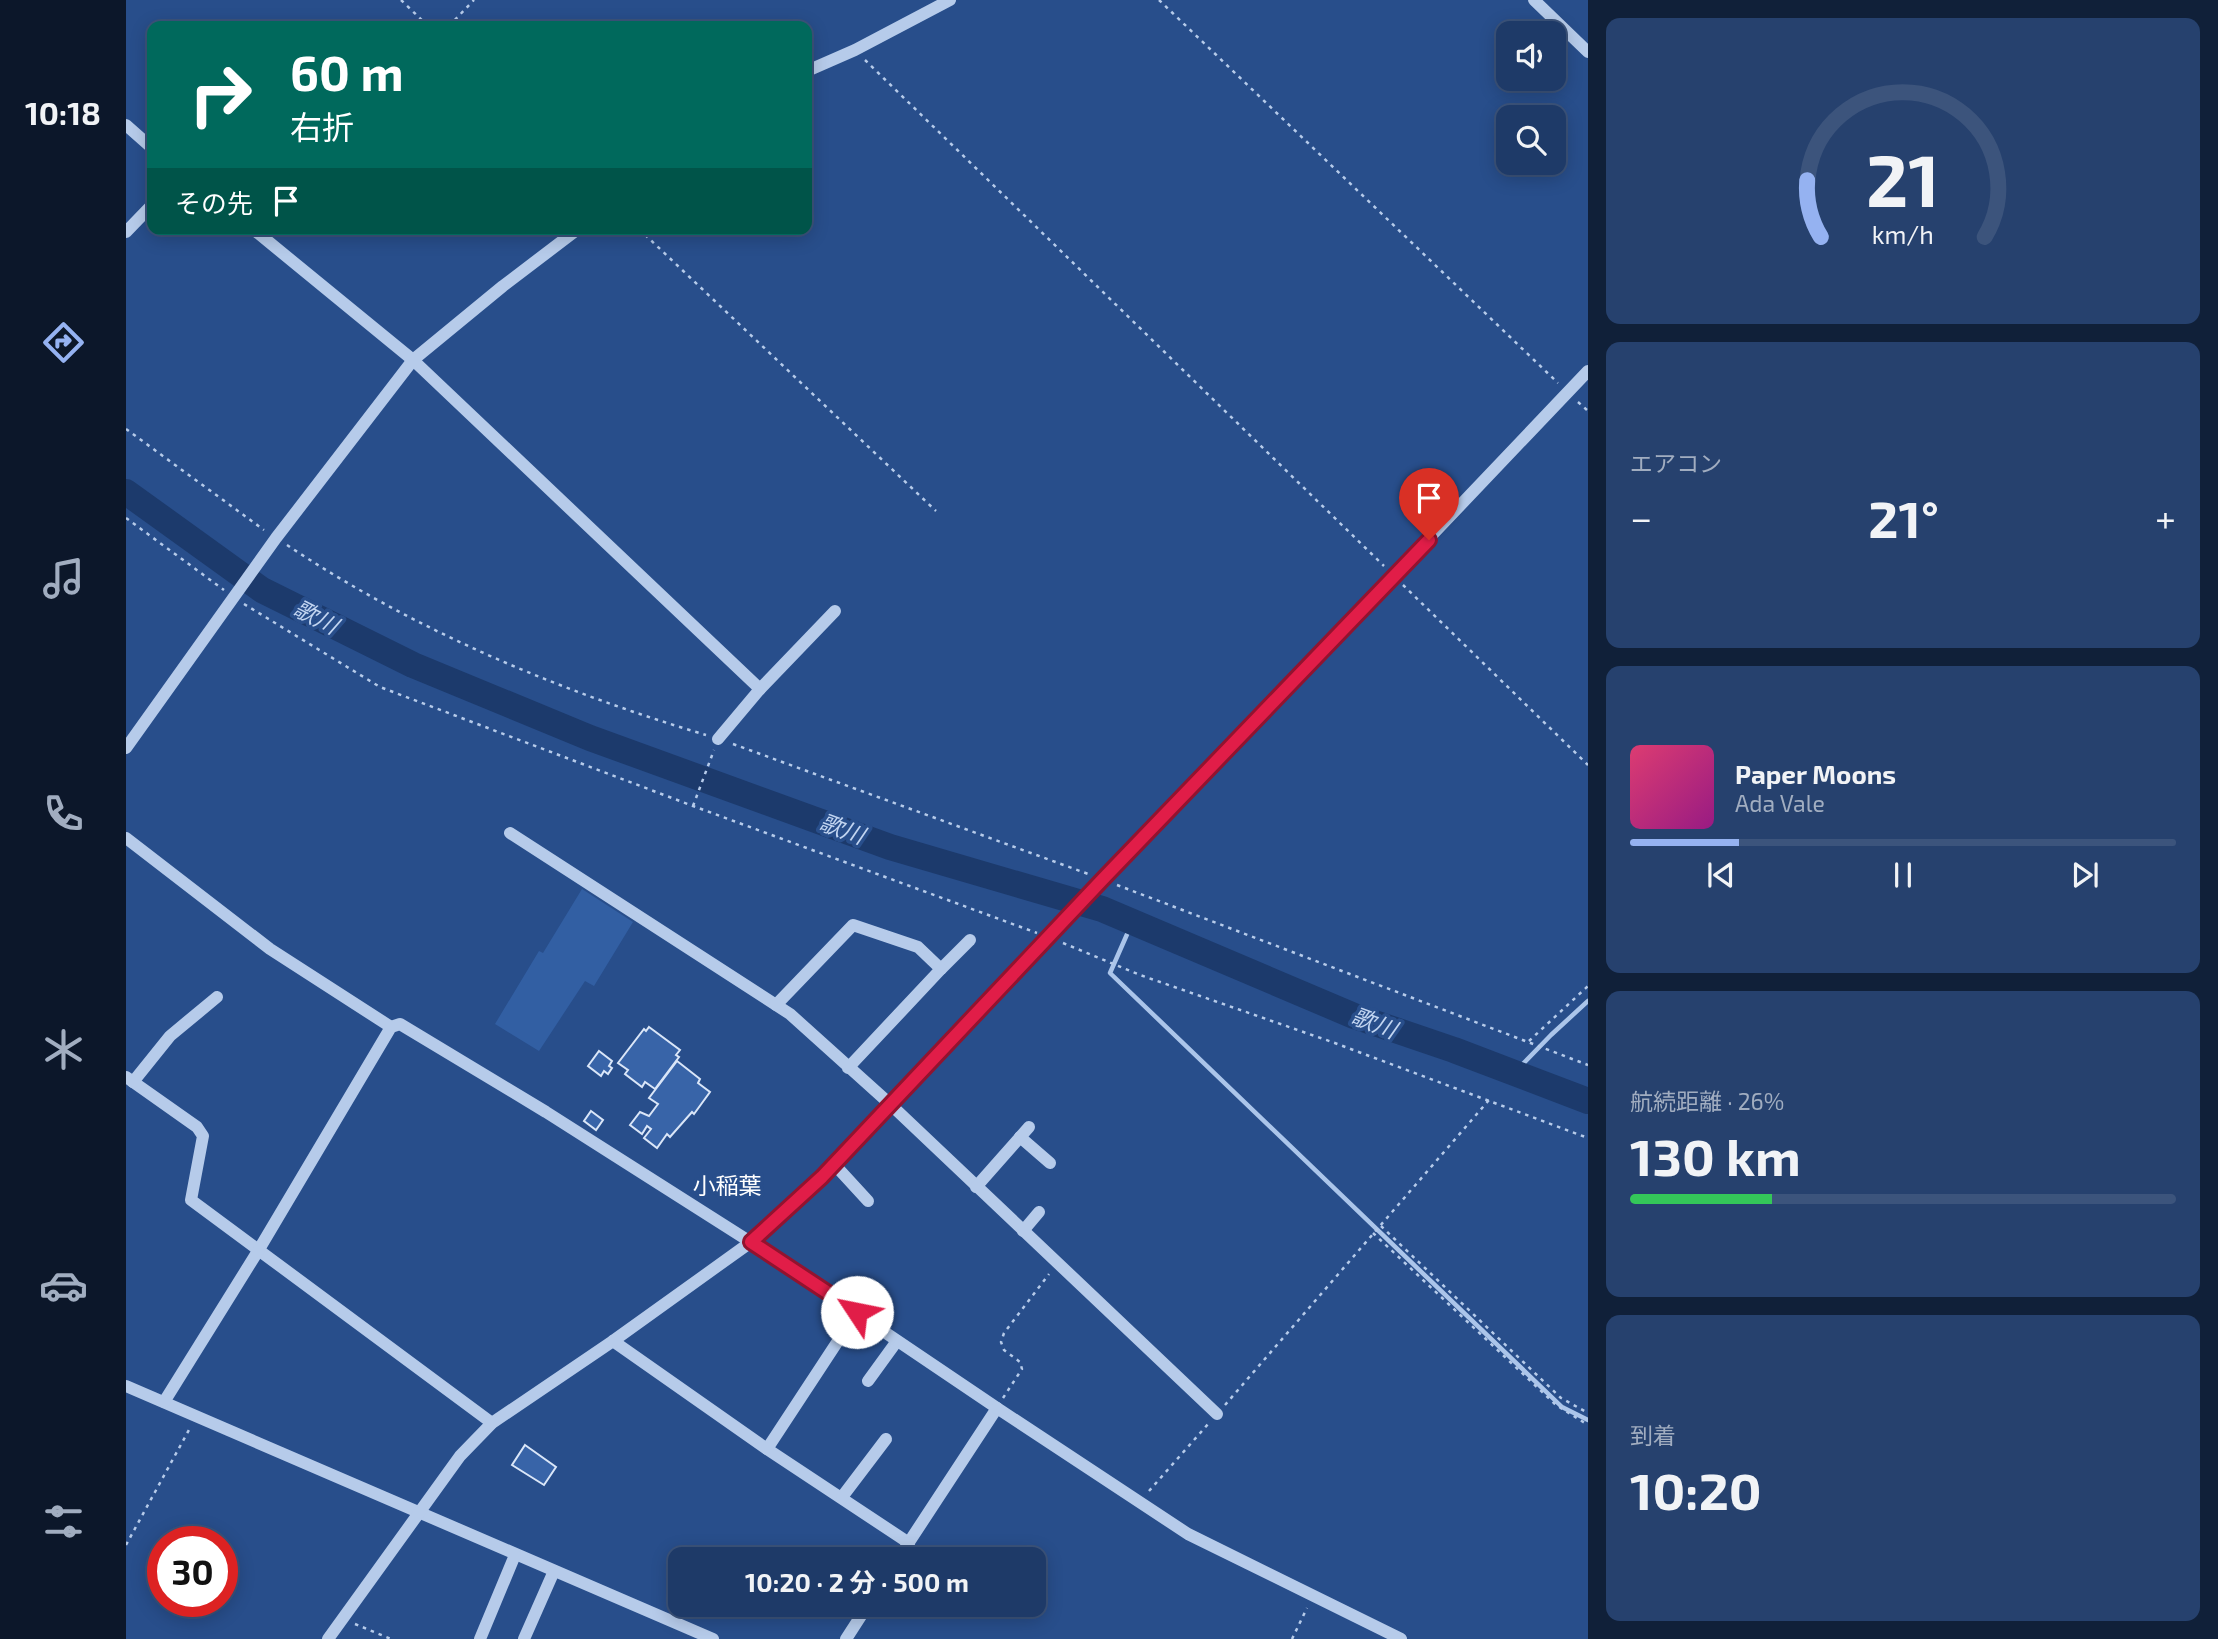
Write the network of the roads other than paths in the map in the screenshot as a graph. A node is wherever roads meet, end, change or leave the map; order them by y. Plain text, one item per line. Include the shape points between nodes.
1 (950, 0) edge
2 (1534, 0) edge
3 (1588, 52) edge
4 (812, 69) edge
5 (126, 125) edge
6 (147, 144) edge
7 (147, 210) edge
8 (126, 232) edge
9 (260, 235) edge
10 (570, 235) edge
11 (413, 360) junction
12 (1588, 371) edge
13 (835, 611) dead end
14 (760, 688) junction
15 (718, 739) road end
16 (126, 748) edge
17 (510, 834) dead end
18 (126, 838) edge
19 (970, 940) dead end
20 (941, 969) junction
21 (217, 997) dead end
22 (776, 1005) junction
23 (391, 1027) junction
24 (848, 1069) junction
25 (129, 1080) edge
26 (890, 1104) junction
27 (1050, 1163) dead end
28 (834, 1164) junction
29 (976, 1187) junction
30 (868, 1201) dead end
31 (1040, 1212) dead end
32 (1023, 1231) junction
33 (751, 1242) junction
34 (258, 1251) junction
35 (857, 1312) junction
36 (613, 1341) junction
37 (897, 1341) junction
38 (868, 1381) dead end
39 (126, 1386) edge
40 (164, 1402) junction
41 (997, 1408) junction
42 (1217, 1414) road end
43 (492, 1423) junction
44 (886, 1438) dead end
45 (767, 1449) junction
46 (842, 1497) junction
47 (420, 1512) junction
48 (909, 1543) junction
49 (906, 1547) edge
50 (515, 1555) junction
51 (554, 1571) junction
52 (860, 1617) edge
53 (328, 1639) edge
54 (480, 1639) edge
55 (524, 1639) edge
56 (713, 1639) edge
57 (846, 1639) edge
58 (1401, 1639) edge

1 - 4 street
2 - 3 street
5 - 6 street
7 - 8 street
9 - 11 street
10 - 11 street
11 - 14 street
11 - 16 street via 276,538
12 - 26 street
13 - 14 street
14 - 15 street
17 - 22 street
18 - 23 street via 270,949
19 - 20 street
20 - 22 street via 918,947 853,925
20 - 24 street via 891,1014
21 - 25 street via 170,1036
22 - 24 street
23 - 33 street via 400,1024
23 - 34 street
24 - 26 street
25 - 34 street via 197,1127 203,1136 191,1200
26 - 28 street
26 - 29 street
27 - 29 street via 1024,1132
28 - 30 street
28 - 33 street
29 - 32 street
31 - 32 street
32 - 42 street
33 - 35 street
33 - 36 street
34 - 40 street
34 - 43 street
35 - 37 street
35 - 45 street
36 - 43 street
36 - 45 street
37 - 38 street
37 - 41 street
39 - 40 street
40 - 47 street
41 - 48 street
41 - 58 street via 1188,1534
43 - 47 street
44 - 46 street
45 - 46 street
46 - 48 street
47 - 50 street
47 - 53 street
48 - 49 street
50 - 51 street
50 - 54 street
51 - 55 street
51 - 56 street
52 - 57 street

